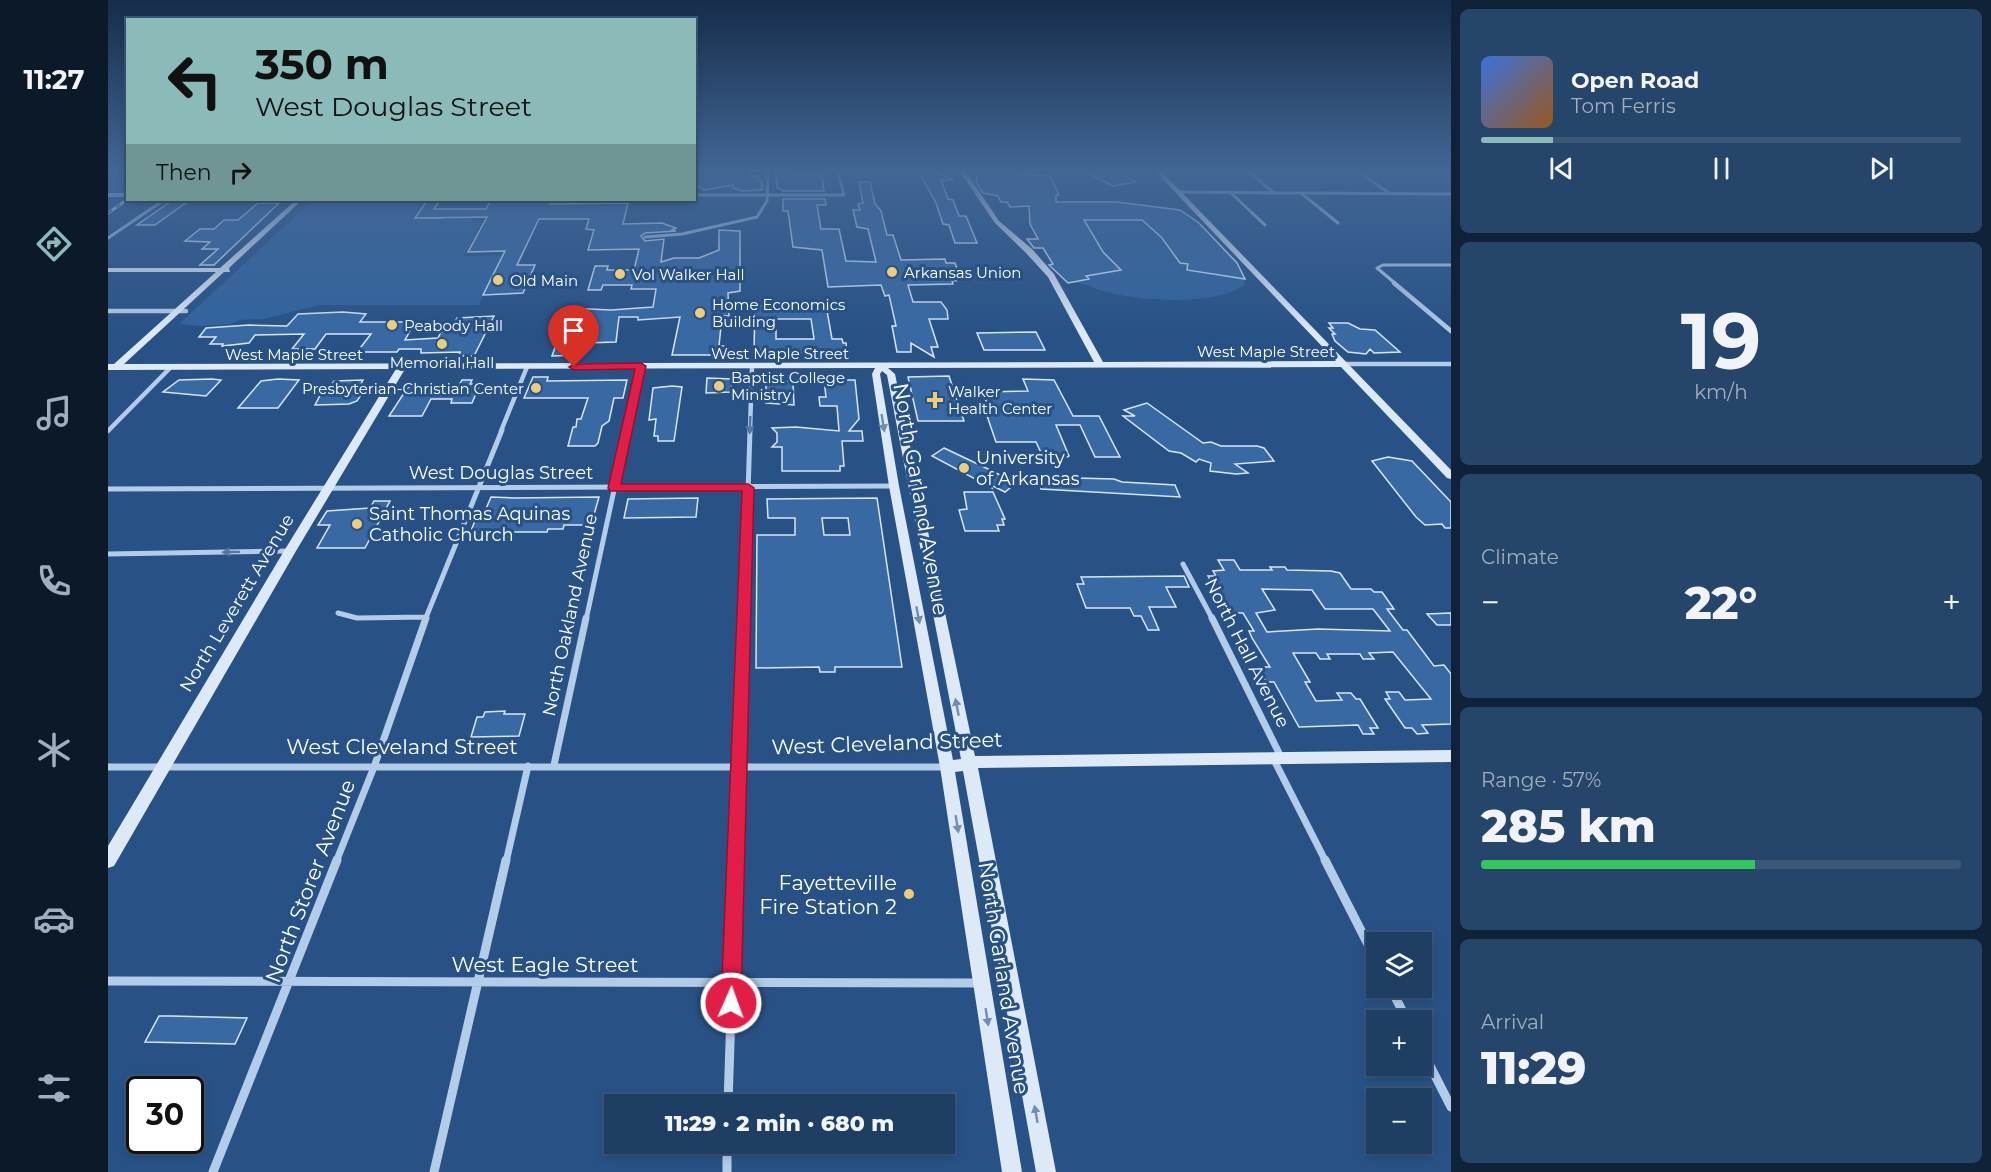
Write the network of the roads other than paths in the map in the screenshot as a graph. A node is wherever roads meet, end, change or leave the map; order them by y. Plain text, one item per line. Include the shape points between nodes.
1 (129, 224) edge
2 (274, 224) edge
3 (278, 224) edge
4 (731, 224) edge
5 (1000, 224) edge
6 (1209, 224) edge
7 (645, 237) dead end
8 (108, 238) edge
9 (1451, 265) edge
10 (108, 270) edge
11 (226, 270) junction
12 (182, 310) junction
13 (108, 311) edge
14 (1451, 331) edge
15 (1317, 337) junction
16 (1295, 363) junction
17 (1343, 364) junction
18 (1451, 364) edge
19 (1100, 365) junction
20 (641, 366) junction
21 (752, 366) junction
22 (880, 366) junction
23 (116, 367) edge
24 (171, 367) junction
25 (402, 367) junction
26 (527, 367) junction
27 (108, 431) edge
28 (1451, 476) edge
29 (894, 486) junction
30 (614, 488) junction
31 (748, 488) junction
32 (108, 489) edge
33 (327, 489) junction
34 (476, 489) junction
35 (290, 551) junction
36 (108, 554) edge
37 (1183, 564) dead end
38 (338, 613) dead end
39 (426, 617) junction
40 (1451, 756) edge
41 (1277, 757) junction
42 (969, 764) junction
43 (554, 765) junction
44 (528, 766) junction
45 (108, 767) edge
46 (163, 767) junction
47 (374, 767) junction
48 (947, 767) junction
49 (738, 768) junction
50 (108, 861) edge
51 (1366, 939) edge
52 (291, 980) junction
53 (108, 981) edge
54 (478, 981) junction
55 (732, 983) junction
56 (982, 983) junction
57 (1432, 1070) edge
58 (728, 1094) edge
59 (1451, 1107) edge
60 (727, 1154) edge
61 (213, 1172) edge
62 (434, 1172) edge
63 (727, 1172) edge
64 (1012, 1172) edge
65 (1046, 1172) edge

1 - 8 street
2 - 11 street
3 - 11 street
4 - 7 street via 672,236
5 - 19 street via 1051,276
6 - 15 street
9 - 14 street via 1377,266
10 - 11 street
11 - 12 street
12 - 13 street
12 - 23 street
15 - 16 street via 1322,352 1318,357
15 - 17 street
16 - 17 street, West Maple Street
16 - 19 street, West Maple Street
17 - 18 street, West Maple Street
17 - 28 street
19 - 22 street, West Maple Street
20 - 21 street, West Maple Street
20 - 26 street, West Maple Street
20 - 30 street, North Oakland Avenue
21 - 22 street, West Maple Street
21 -> 31 street
22 -> 29 street, North Garland Avenue via 876,374
42 -> 22 street, North Garland Avenue via 891,374
23 - 24 street, West Maple Street
24 - 25 street, West Maple Street
24 - 27 street
25 - 26 street, West Maple Street
25 - 33 street, North Leverett Avenue
26 - 34 street, North Storer Avenue
29 - 31 street, West Douglas Street
29 -> 48 street, North Garland Avenue
30 - 31 street, West Douglas Street
30 - 34 street, West Douglas Street
30 - 43 street, North Oakland Avenue
31 - 49 street
32 - 33 street, West Douglas Street
33 - 34 street, West Douglas Street
33 - 35 street, North Leverett Avenue
34 - 39 street, North Storer Avenue
35 -> 36 street
35 - 46 street, North Leverett Avenue
37 - 41 street, North Hall Avenue via 1237,666
38 - 39 street via 357,618
39 - 47 street, North Storer Avenue
40 - 41 street, West Cleveland Street
41 - 42 street, West Cleveland Street
41 - 51 street, North Hall Avenue
42 - 48 street, West Cleveland Street
65 -> 42 street, North Garland Avenue
43 - 44 street, West Cleveland Street
43 - 49 street, West Cleveland Street
44 - 47 street, West Cleveland Street
44 - 54 street
45 - 46 street, West Cleveland Street
46 - 47 street, West Cleveland Street
46 - 50 street, North Leverett Avenue
47 - 52 street, North Storer Avenue
48 - 49 street, West Cleveland Street
48 -> 56 street, North Garland Avenue
49 - 55 street
52 - 53 street, West Eagle Street
52 - 54 street, West Eagle Street
52 - 61 street, North Storer Avenue
54 - 55 street, West Eagle Street
54 - 62 street
55 - 56 street, West Eagle Street
55 - 58 street
56 -> 64 street, North Garland Avenue
57 - 59 street
60 - 63 street

